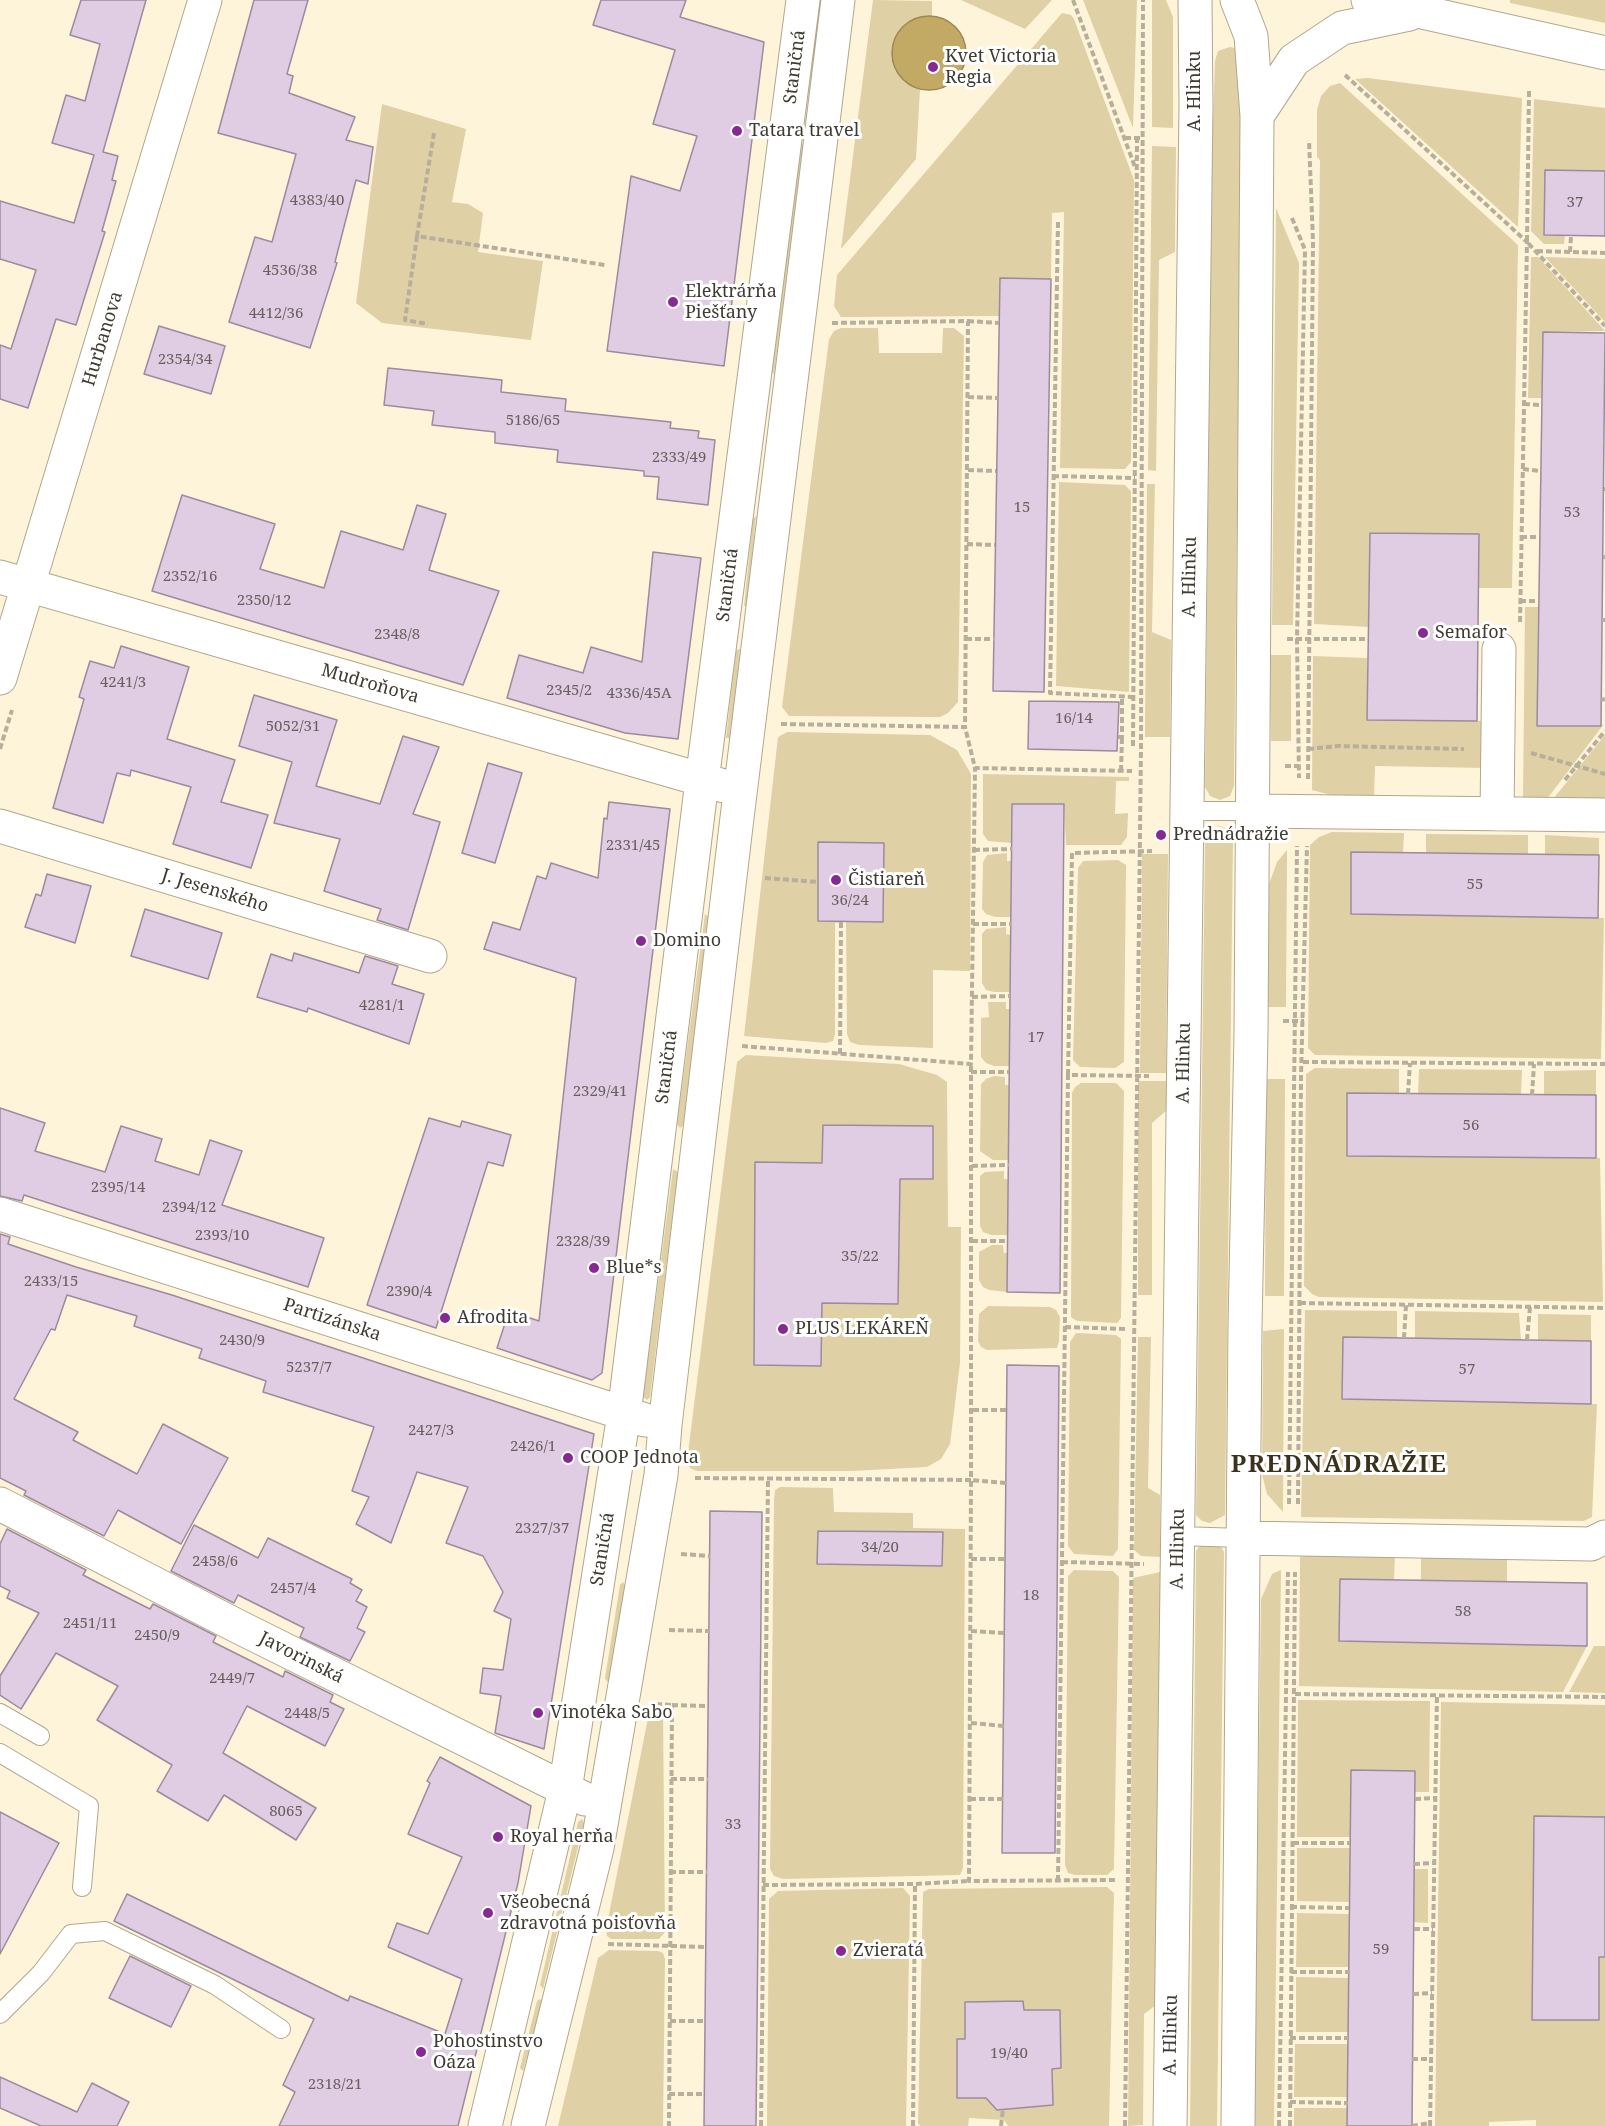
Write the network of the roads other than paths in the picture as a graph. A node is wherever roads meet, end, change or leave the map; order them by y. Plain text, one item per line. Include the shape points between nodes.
1 (205, 0) edge
2 (803, 0) edge
3 (838, 0) edge
4 (1195, 0) edge
5 (1237, 0) edge
6 (1368, 0) edge
7 (1418, 13) junction
8 (1605, 53) edge
9 (1257, 116) junction
10 (14, 581) edge
11 (1509, 642) road end
12 (0, 678) edge
13 (702, 781) junction
14 (740, 790) junction
15 (1187, 811) junction
16 (1252, 811) junction
17 (1497, 814) junction
18 (1605, 815) edge
19 (0, 826) edge
20 (430, 956) dead end
21 (0, 1214) edge
22 (624, 1414) junction
23 (664, 1425) junction
24 (0, 1504) edge
25 (1605, 1537) edge
26 (1244, 1538) junction
27 (1178, 1551) junction
28 (0, 1713) edge
29 (40, 1736) dead end
30 (0, 1753) edge
31 (564, 1790) junction
32 (604, 1808) junction
33 (82, 1887) dead end
34 (0, 2014) edge
35 (281, 2029) dead end
36 (485, 2126) edge
37 (528, 2126) edge
38 (1170, 2126) edge
39 (1238, 2126) edge

1 - 10 street, Hurbanova
2 - 13 street, Staničná
3 - 14 street, Staničná
4 - 15 street, A. Hlinku
5 - 9 street via 1251,36
6 - 7 street
7 - 8 street
7 - 9 street via 1342,28 1294,60
9 - 16 street
10 - 12 street, Hurbanova
10 - 13 street, Mudroňova
11 - 17 street via 1497,749
13 - 14 street, Mudroňova
13 - 22 street, Staničná
14 - 23 street, Staničná
15 - 16 lane
15 - 27 street, A. Hlinku
16 - 17 street
16 - 26 street
17 - 18 street
19 - 20 street, J. Jesenského
21 - 22 street, Partizánska
22 - 23 street, Partizánska
22 - 31 street, Staničná
23 - 32 street, Staničná via 662,1475
24 - 31 street, Javorinská
25 - 26 street via 1591,1544
26 - 27 lane
26 - 39 street
27 - 38 street, A. Hlinku
28 - 29 lane
30 - 33 lane via 89,1806
31 - 32 street, Javorinská
31 - 36 street, Staničná
32 - 37 street, Staničná
34 - 35 lane via 41,1973 71,1934 105,1931 215,1985

